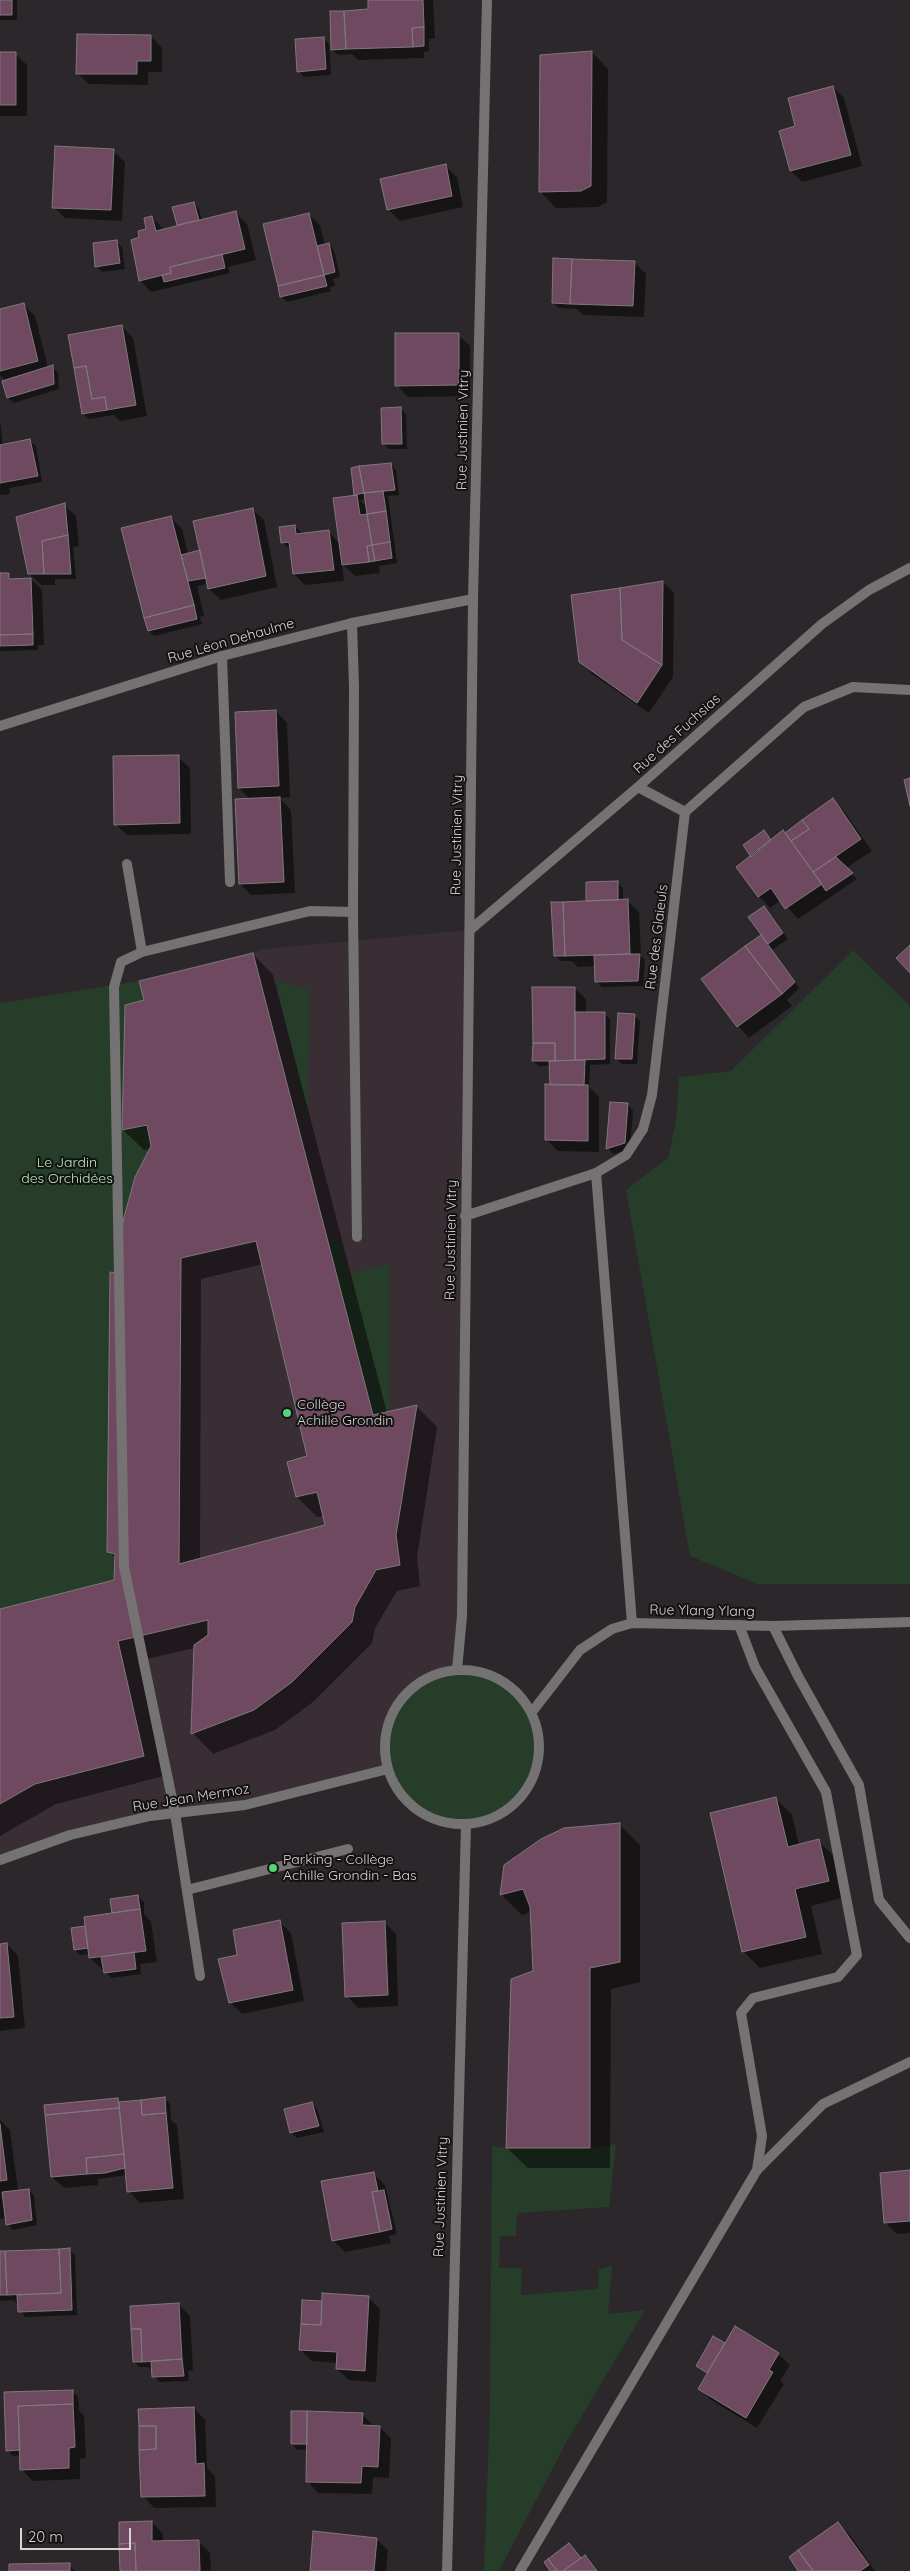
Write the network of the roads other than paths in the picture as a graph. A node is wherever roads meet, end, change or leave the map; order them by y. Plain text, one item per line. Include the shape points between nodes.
1 (487, 0) edge
2 (910, 568) edge
3 (473, 600) junction
4 (352, 623) junction
5 (222, 656) junction
6 (910, 690) edge
7 (0, 726) edge
8 (638, 787) junction
9 (685, 812) junction
10 (127, 864) dead end
11 (230, 882) dead end
12 (354, 912) junction
13 (470, 930) junction
14 (142, 952) junction
15 (596, 1173) junction
16 (465, 1216) junction
17 (357, 1237) dead end
18 (910, 1622) edge
19 (632, 1623) junction
20 (739, 1625) junction
21 (773, 1626) junction
22 (457, 1670) junction
23 (532, 1712) junction
24 (388, 1769) junction
25 (175, 1813) junction
26 (466, 1824) junction
27 (348, 1849) dead end
28 (0, 1860) edge
29 (187, 1890) junction
30 (910, 1938) edge
31 (200, 1976) dead end
32 (910, 2062) edge
33 (757, 2170) junction
34 (447, 2571) edge
35 (520, 2571) edge

1 - 3 street, Rue Justinien Vitry
2 - 8 street, Rue des Fuchsias via 869,590 822,624
3 - 4 street, Rue Léon Dehaulme
3 - 13 street, Rue Justinien Vitry
4 - 5 street, Rue Léon Dehaulme
4 - 12 street
5 - 7 street, Rue Léon Dehaulme
5 - 11 street
6 - 9 street via 853,687 804,708
8 - 9 street
8 - 13 street, Rue des Fuchsias
9 - 15 street, Rue des Glaieuls via 652,1095 643,1129 626,1155
10 - 14 street
12 - 14 street via 310,911
12 - 17 street
13 - 16 street, Rue Justinien Vitry
14 - 25 street via 121,962 114,987 124,1567
15 - 16 street, Rue des Glaieuls
15 - 19 street
16 - 22 street, Rue Justinien Vitry via 462,1616
18 - 21 street, Rue Ylang Ylang
19 - 20 street, Rue Ylang Ylang
19 - 23 street, Rue Ylang Ylang via 612,1629 580,1650
20 - 21 street, Rue Ylang Ylang
20 - 33 street via 755,1667 826,1792 857,1955 838,1977 753,1998 741,2013 762,2136
21 - 30 street via 860,1785 879,1900
22 - 23 street via 472,1669 496,1676 517,1691
22 - 24 street via 446,1670 423,1680 403,1696 390,1718 385,1743
23 - 26 street via 540,1737 538,1762 529,1786 513,1806 491,1819
24 - 25 street, Rue Jean Mermoz via 245,1805
24 - 26 street via 399,1792 417,1810 440,1821
25 - 28 street, Rue Jean Mermoz via 70,1835
25 - 29 street
26 - 34 street, Rue Justinien Vitry
27 - 29 street
29 - 31 street
32 - 33 street via 823,2104
33 - 35 street

